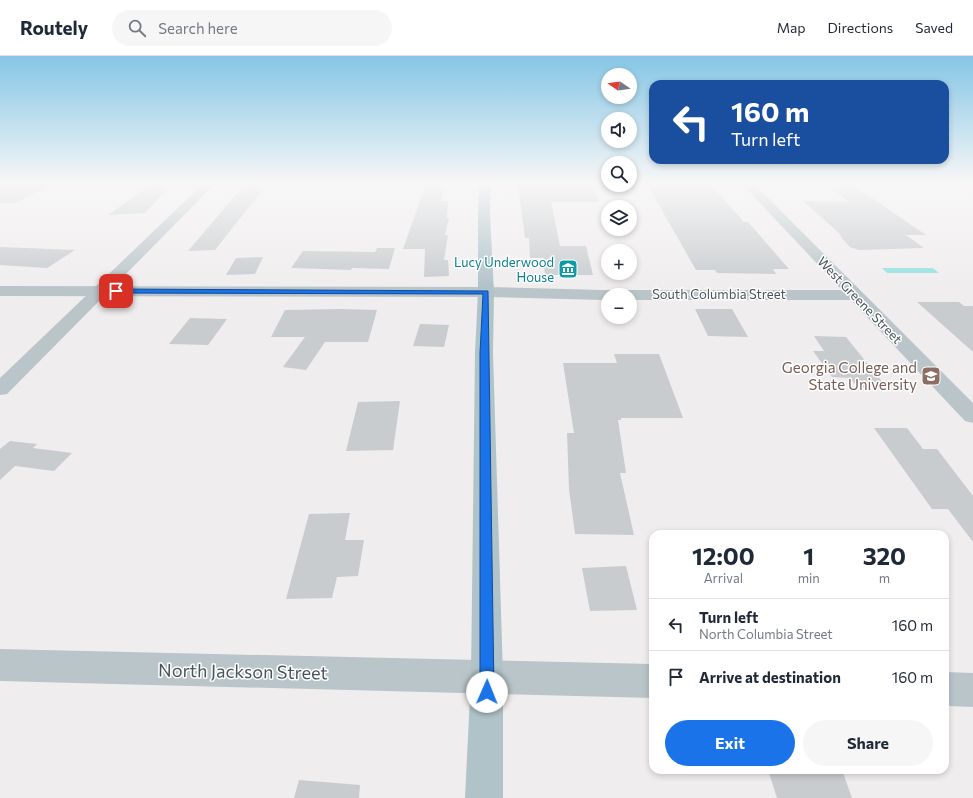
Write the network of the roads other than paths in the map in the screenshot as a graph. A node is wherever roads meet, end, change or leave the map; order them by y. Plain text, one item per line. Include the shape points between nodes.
1 (174, 219) edge
2 (484, 219) edge
3 (782, 219) edge
4 (0, 291) edge
5 (101, 291) junction
6 (486, 292) junction
7 (856, 295) junction
8 (0, 389) edge
9 (973, 416) edge
10 (0, 665) edge
11 (487, 676) junction
12 (649, 681) edge
13 (949, 689) edge
14 (973, 690) edge
15 (484, 798) edge

1 - 5 street
2 - 6 main road
3 - 7 street, West Greene Street
4 - 5 street, South Columbia Street
5 - 6 street, South Columbia Street
5 - 8 street
6 - 7 street, South Columbia Street via 603,295
6 - 11 main road via 484,353
7 - 9 street, West Greene Street
10 - 11 street, North Jackson Street
11 - 12 street, North Jackson Street
11 - 15 main road
13 - 14 street

